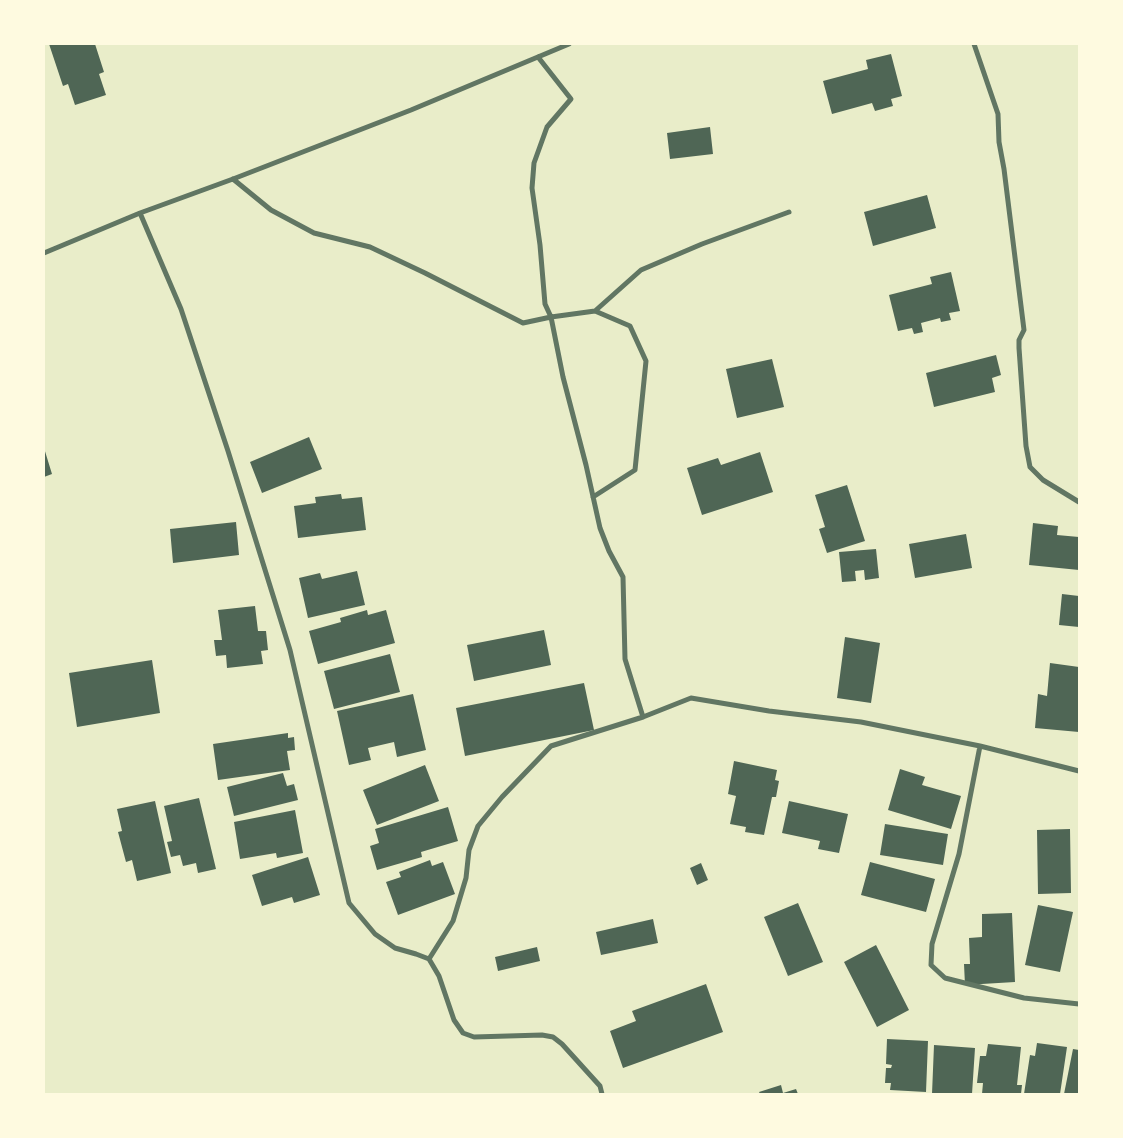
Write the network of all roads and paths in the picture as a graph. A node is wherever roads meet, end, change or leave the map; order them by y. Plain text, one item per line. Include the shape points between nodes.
1 (569, 44) edge
2 (974, 44) edge
3 (538, 57) junction
4 (233, 179) junction
5 (789, 212) dead end
6 (140, 213) junction
7 (44, 253) edge
8 (594, 311) junction
9 (551, 317) junction
10 (593, 497) junction
11 (1079, 502) edge
12 (643, 717) junction
13 (980, 746) junction
14 (1079, 771) edge
15 (429, 959) junction
16 (1079, 1004) edge
17 (602, 1094) edge

1 - 3 street
2 - 11 street via 998,114 1024,330 1019,348 1030,467 1043,480
3 - 4 street
3 - 9 street via 570,100 548,127 534,163 532,188 545,304
4 - 6 street
4 - 9 street via 271,210 314,233 370,247 523,324
5 - 8 street via 641,270
6 - 7 street
6 - 15 street via 181,309 290,650 349,903 375,934 395,948
8 - 9 street
8 - 10 street via 630,326 646,361 636,470
9 - 10 street via 562,377
10 - 12 street via 600,528 623,577 625,659
12 - 13 street via 691,698 861,722
12 - 15 street via 551,746 502,797 478,826 469,850 466,878 453,921
13 - 14 street
13 - 16 street via 959,854 932,944 931,964 945,978 1024,998
15 - 17 street via 462,1033 474,1038 553,1037 600,1086

